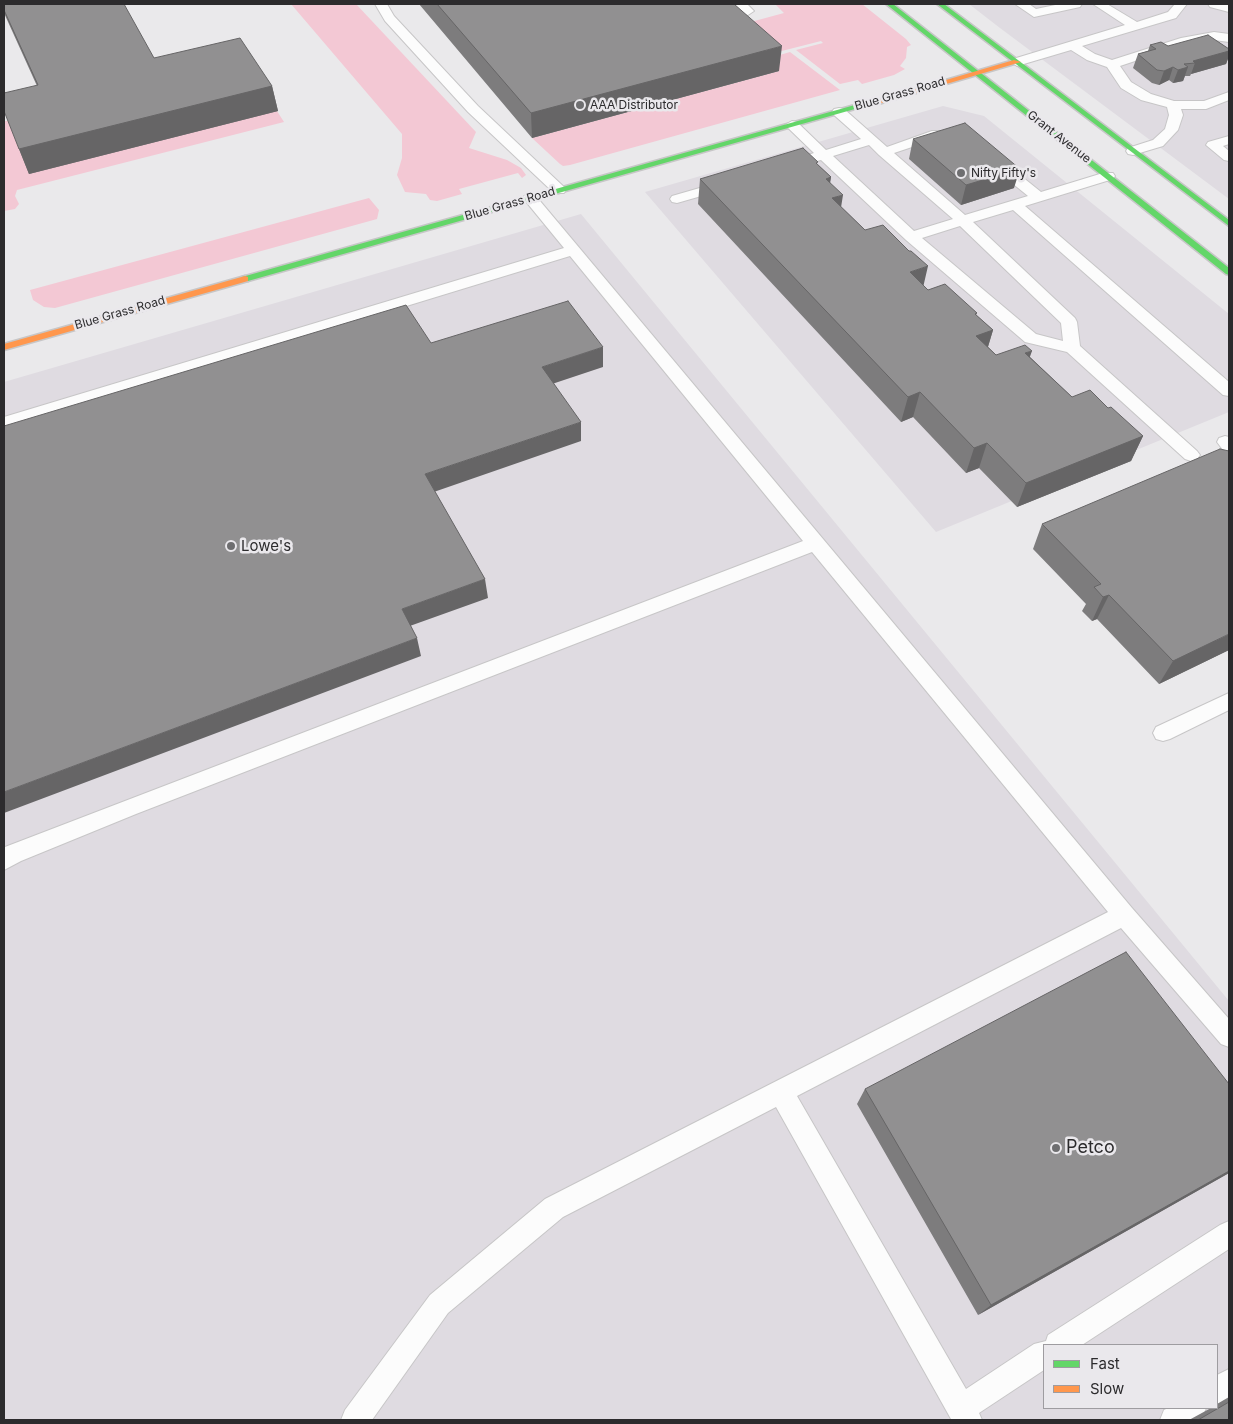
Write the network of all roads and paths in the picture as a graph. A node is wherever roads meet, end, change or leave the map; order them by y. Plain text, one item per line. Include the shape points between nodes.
1 (381, 4) edge
2 (889, 4) edge
3 (940, 4) edge
4 (1021, 4) edge
5 (1076, 4) edge
6 (1099, 4) edge
7 (1181, 4) edge
8 (1214, 4) edge
9 (1229, 8) edge
10 (1135, 26) junction
11 (1229, 38) edge
12 (1072, 45) junction
13 (1017, 62) junction
14 (1112, 64) junction
15 (978, 73) junction
16 (1229, 96) edge
17 (1173, 105) junction
18 (839, 112) junction
19 (792, 125) junction
20 (954, 134) edge
21 (871, 140) junction
22 (1229, 140) edge
23 (981, 150) edge
24 (1133, 151) junction
25 (884, 152) junction
26 (824, 154) junction
27 (1229, 157) edge
28 (796, 163) edge
29 (1108, 176) junction
30 (741, 180) edge
31 (559, 190) junction
32 (1038, 197) junction
33 (530, 198) junction
34 (677, 199) dead end
35 (1014, 204) junction
36 (962, 220) junction
37 (1229, 224) edge
38 (911, 237) junction
39 (573, 250) junction
40 (1229, 272) edge
41 (4, 347) edge
42 (1072, 348) junction
43 (1229, 391) edge
44 (4, 423) edge
45 (1191, 455) dead end
46 (816, 543) junction
47 (1229, 701) edge
48 (1163, 734) dead end
49 (7, 856) edge
50 (1124, 915) junction
51 (1229, 1036) edge
52 (781, 1092) junction
53 (1229, 1234) edge
54 (1060, 1344) edge
55 (1043, 1355) edge
56 (1229, 1383) edge
57 (1218, 1391) edge
58 (1190, 1409) edge
59 (965, 1414) edge
60 (355, 1420) edge
61 (1174, 1420) edge

1 - 31 lane via 389,18 473,109
2 - 15 street, Grant Avenue
3 - 13 street
4 - 5 lane via 1034,13
6 - 10 lane
7 - 10 lane via 1172,15
8 - 9 lane
10 - 12 lane
11 - 14 lane via 1214,36 1181,42
12 - 13 lane
12 - 14 lane via 1091,57
13 - 15 street, Blue Grass Road
13 - 24 street
14 - 17 lane via 1126,85 1146,97
15 - 18 street, Blue Grass Road
15 - 29 street, Grant Avenue
16 - 17 lane via 1206,105
17 - 24 lane via 1176,115 1171,130 1158,143
18 - 19 street, Blue Grass Road
18 - 21 lane
19 - 26 lane
19 - 31 street, Blue Grass Road
20 - 25 lane via 938,134
21 - 25 lane
21 - 26 lane
22 - 27 lane via 1213,145
23 - 32 lane
24 - 37 street
25 - 36 lane
26 - 28 lane
26 - 38 lane
29 - 32 lane
29 - 40 street, Grant Avenue
30 - 34 lane
31 - 33 street, Blue Grass Road
32 - 35 lane
33 - 39 lane
33 - 41 street, Blue Grass Road
35 - 36 lane
35 - 43 lane
36 - 38 lane
36 - 42 lane via 1069,322
38 - 42 lane via 1031,338
39 - 44 lane
39 - 46 lane
42 - 45 lane
46 - 49 lane
46 - 50 lane
47 - 48 lane
50 - 51 lane
50 - 52 lane
52 - 59 lane
52 - 60 lane via 554,1208 439,1304
53 - 54 lane
55 - 59 lane
56 - 57 lane
58 - 61 lane

